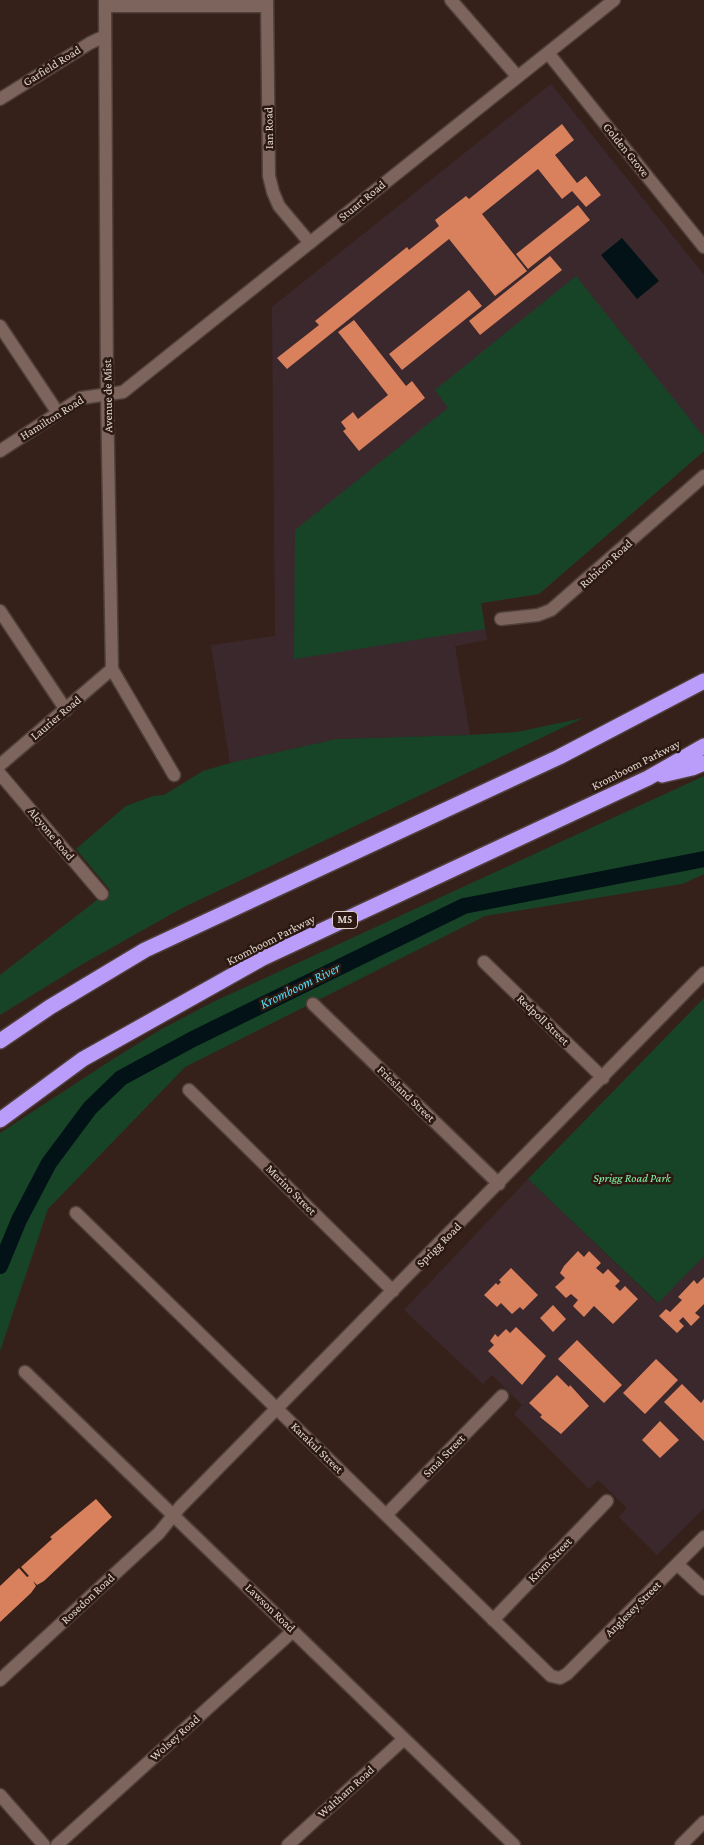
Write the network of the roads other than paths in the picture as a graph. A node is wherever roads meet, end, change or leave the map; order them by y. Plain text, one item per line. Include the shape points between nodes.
1 (451, 0) edge
2 (614, 0) edge
3 (105, 3) edge
4 (266, 3) edge
5 (106, 36) junction
6 (548, 53) junction
7 (517, 76) junction
8 (2, 93) edge
9 (310, 243) junction
10 (704, 247) edge
11 (0, 326) edge
12 (107, 395) junction
13 (58, 413) junction
14 (0, 451) edge
15 (702, 482) edge
16 (0, 611) edge
17 (501, 619) dead end
18 (112, 669) junction
19 (704, 681) edge
20 (66, 710) junction
21 (704, 746) edge
22 (704, 762) edge
23 (0, 765) edge
24 (0, 774) edge
25 (174, 775) dead end
26 (648, 778) junction
27 (102, 894) dead end
28 (484, 962) dead end
29 (704, 973) edge
30 (313, 1004) dead end
31 (0, 1041) edge
32 (603, 1078) junction
33 (190, 1090) dead end
34 (0, 1120) edge
35 (499, 1184) junction
36 (76, 1213) dead end
37 (393, 1291) junction
38 (25, 1372) dead end
39 (502, 1396) dead end
40 (277, 1408) junction
41 (607, 1501) dead end
42 (174, 1515) junction
43 (386, 1515) junction
44 (704, 1537) edge
45 (677, 1564) junction
46 (704, 1589) edge
47 (493, 1620) junction
48 (293, 1631) junction
49 (560, 1678) joint
50 (0, 1680) edge
51 (404, 1739) junction
52 (0, 1795) edge
53 (704, 1822) edge
54 (44, 1845) edge
55 (57, 1845) edge
56 (288, 1845) edge
57 (514, 1845) edge
58 (682, 1845) edge

1 - 7 street
2 - 6 street, Stuart Road
3 - 4 street
3 - 5 street, Avenue de Mist
4 - 9 street, Ian Road via 269,176 279,206
5 - 8 street, Garfield Road
5 - 12 street, Avenue de Mist
6 - 7 street, Stuart Road
6 - 10 street, Golden Grove
7 - 9 street, Stuart Road
9 - 12 street, Stuart Road via 123,392
11 - 13 street
12 - 13 street, Hamilton Road via 81,398
12 - 18 street, Avenue de Mist
13 - 14 street, Hamilton Road
15 - 17 street, Rubicon Road via 551,610 538,615
16 - 20 street
18 - 20 street, Laurier Road
18 - 25 street, Avenue de Mist
19 - 31 highway via 559,757 145,950
20 - 23 street, Laurier Road
21 - 26 highway, Kromboom Parkway / M5
22 - 26 highway
24 - 27 street, Alcyone Road
26 - 34 highway, Kromboom Parkway / M5 via 263,958 83,1059
28 - 32 street, Redpoll Street
29 - 32 street, Sprigg Road
30 - 35 street, Friesland Street
32 - 35 street, Sprigg Road
33 - 37 street, Merino Street
35 - 37 street, Sprigg Road
36 - 40 street, Karakul Street
37 - 40 street, Sprigg Road
38 - 42 street, Lawson Road
39 - 43 street, Smal Street
40 - 42 street, Sprigg Road
40 - 43 street, Karakul Street
41 - 47 street, Krom Street
42 - 48 street, Lawson Road
42 - 50 street, Rosedon Road via 160,1532
43 - 47 street, Karakul Street
44 - 45 street, Anglesey Street
45 - 46 street
45 - 49 street, Anglesey Street
47 - 49 street, Karakul Street via 552,1676
48 - 51 street, Lawson Road
48 - 55 street, Wolsey Road
51 - 56 street, Waltham Road
51 - 57 street, Lawson Road
52 - 54 street
53 - 58 street

